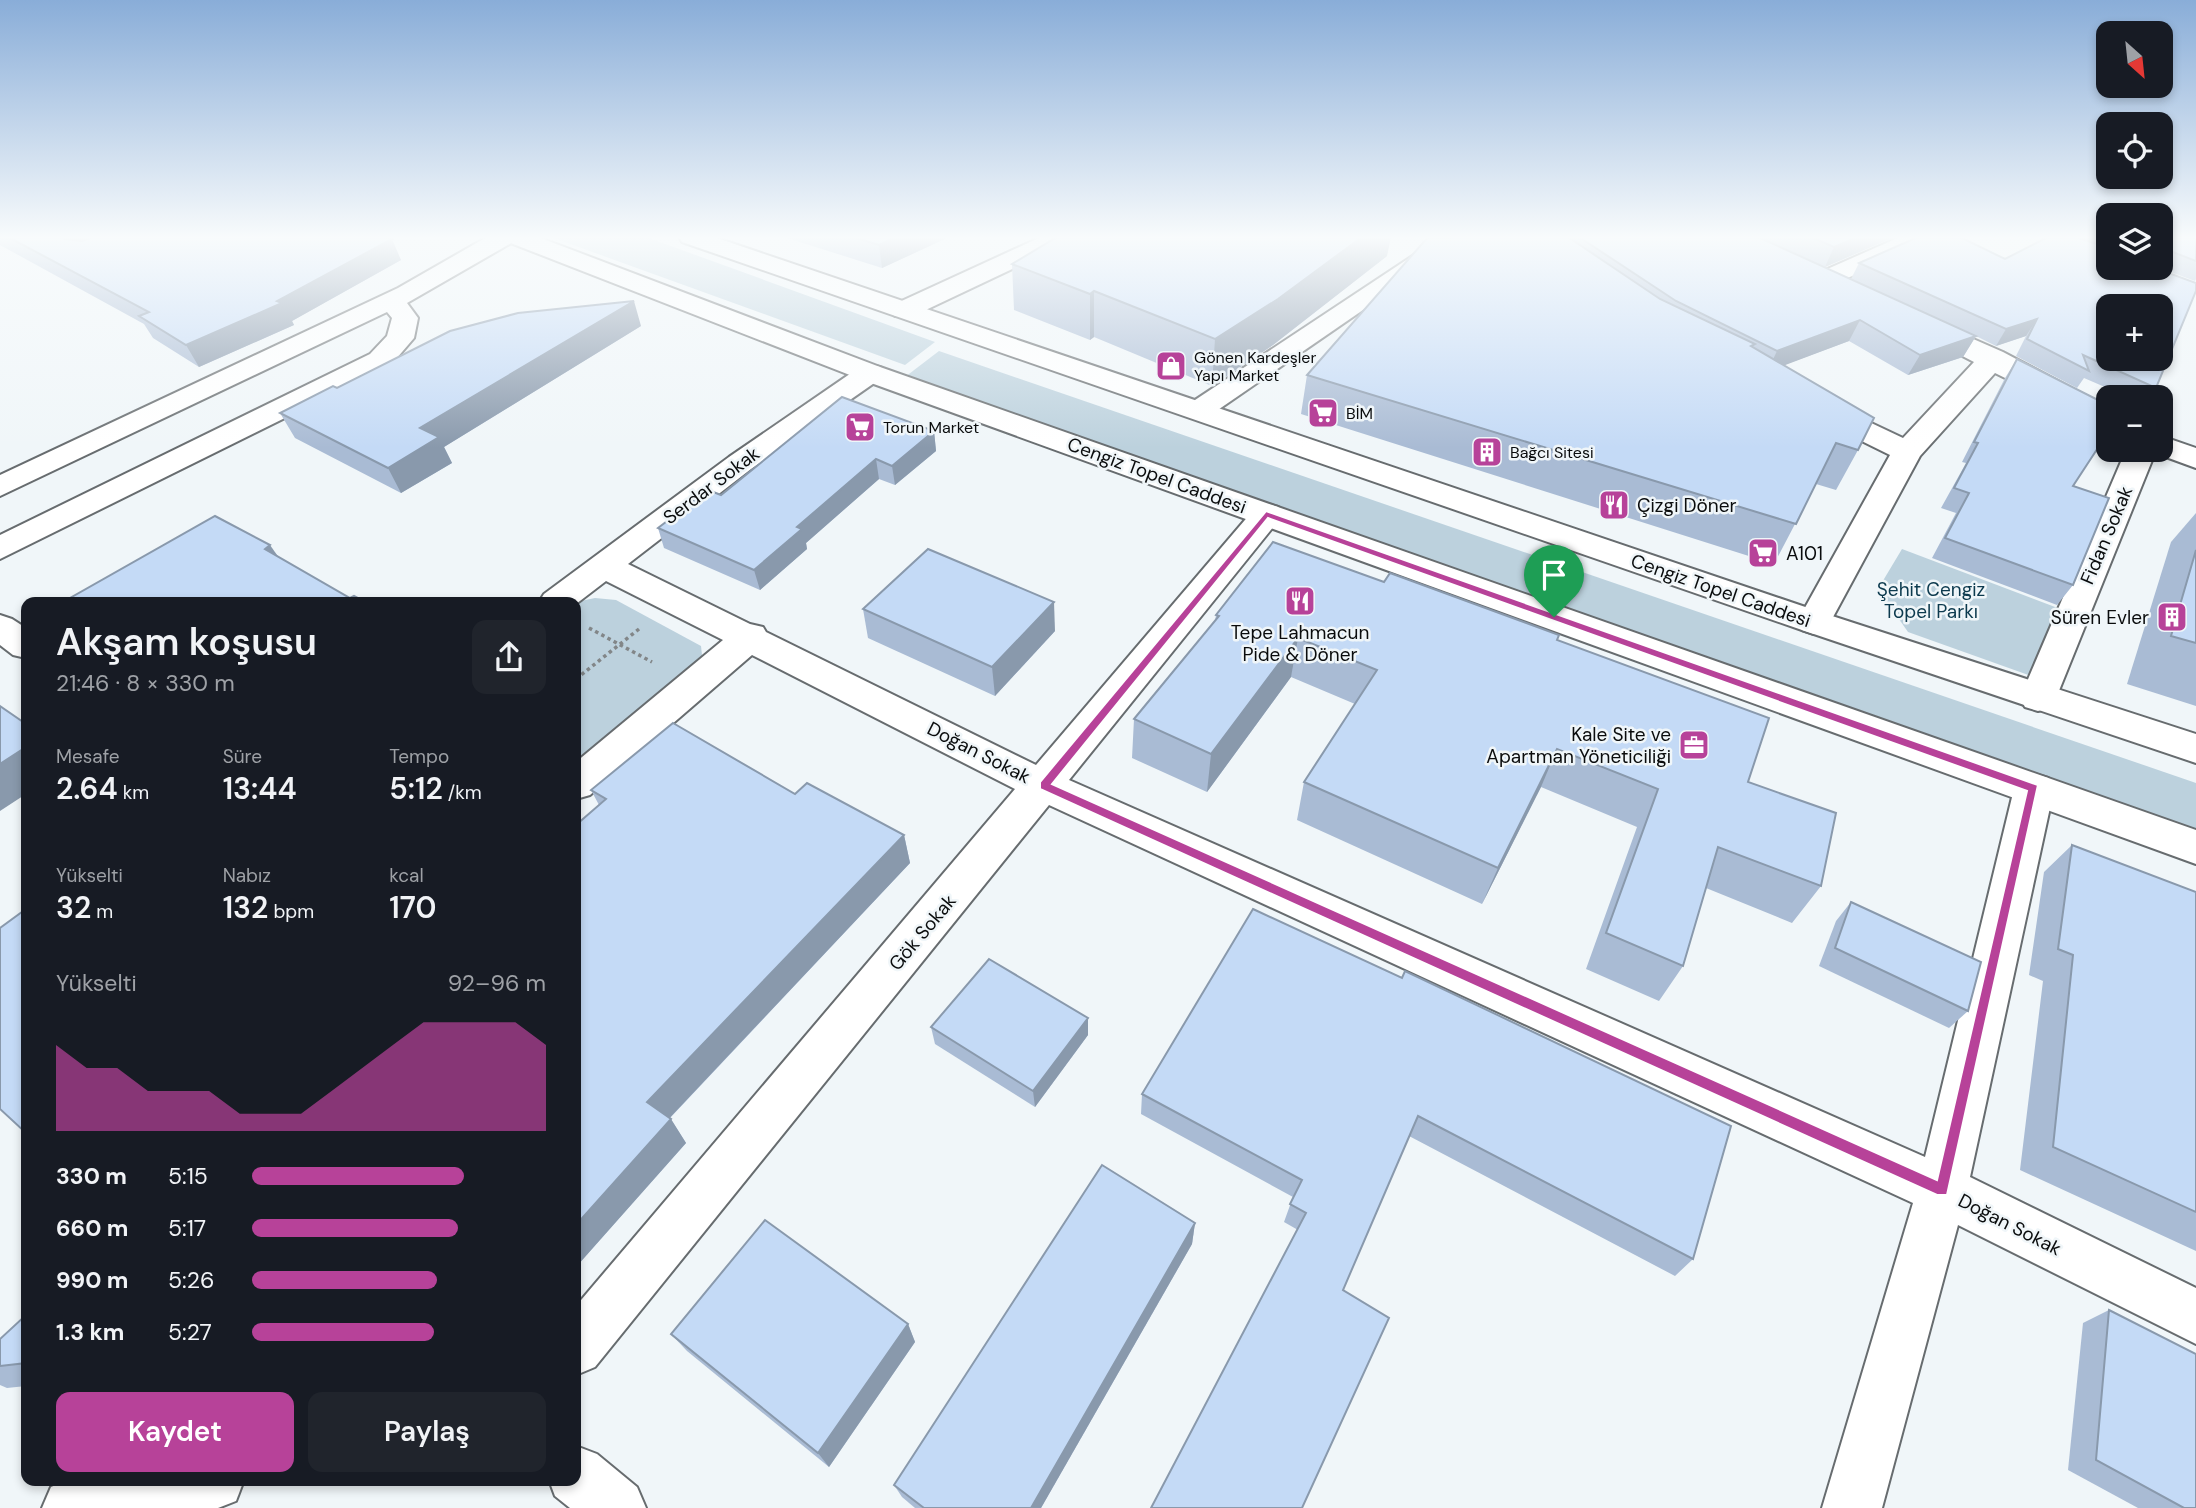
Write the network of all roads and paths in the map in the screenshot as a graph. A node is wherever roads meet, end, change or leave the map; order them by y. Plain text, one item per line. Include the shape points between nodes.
1 (376, 307) edge
2 (397, 307) edge
3 (700, 307) edge
4 (896, 307) edge
5 (910, 307) edge
6 (1352, 307) edge
7 (904, 310) junction
8 (1897, 313) edge
9 (1993, 358) junction
10 (870, 373) junction
11 (1794, 397) edge
12 (1199, 410) junction
13 (2096, 412) edge
14 (2173, 450) edge
15 (1907, 452) junction
16 (2196, 459) edge
17 (2136, 462) edge
18 (0, 488) edge
19 (1266, 514) junction
20 (0, 548) edge
21 (604, 566) junction
22 (563, 597) edge
23 (675, 600) junction
24 (1814, 622) junction
25 (0, 627) edge
26 (587, 627) dead end
27 (751, 636) junction
28 (21, 642) edge
29 (619, 645) junction
30 (661, 667) dead end
31 (581, 675) edge
32 (2038, 698) junction
33 (2196, 749) edge
34 (581, 779) edge
35 (1044, 786) junction
36 (2034, 789) junction
37 (2196, 847) edge
38 (1942, 1190) junction
39 (2196, 1317) edge
40 (581, 1342) edge
41 (581, 1479) edge
42 (184, 1486) edge
43 (72, 1508) edge
44 (616, 1508) edge
45 (1852, 1508) edge

1 - 18 street
2 - 20 street via 405,318 400,338 380,360
3 - 10 street, Cengiz Topel Caddesi
4 - 7 street, Cengiz Topel Caddesi
5 - 7 street
6 - 12 street
7 - 12 street, Cengiz Topel Caddesi
8 - 9 street
9 - 13 street
9 - 15 street
10 - 19 street, Cengiz Topel Caddesi
10 - 21 street, Serdar Sokak
11 - 15 street
12 - 24 street, Cengiz Topel Caddesi
14 - 16 street
15 - 24 street
17 - 32 street, Fidan Sokak
19 - 35 street, Gök Sokak
19 - 36 street, Cengiz Topel Caddesi
21 - 22 street, Serdar Sokak
21 - 23 street, Doğan Sokak
23 - 27 street, Doğan Sokak
23 - 29 path
24 - 32 street, Cengiz Topel Caddesi
25 - 28 street
26 - 29 path
27 - 34 street
27 - 35 street, Doğan Sokak
29 - 30 path
29 - 31 path
32 - 33 street, Cengiz Topel Caddesi
35 - 38 street, Doğan Sokak
35 - 40 street, Gök Sokak
36 - 37 street, Cengiz Topel Caddesi
36 - 38 street
38 - 39 street, Doğan Sokak
38 - 45 street
41 - 44 street
42 - 43 street

